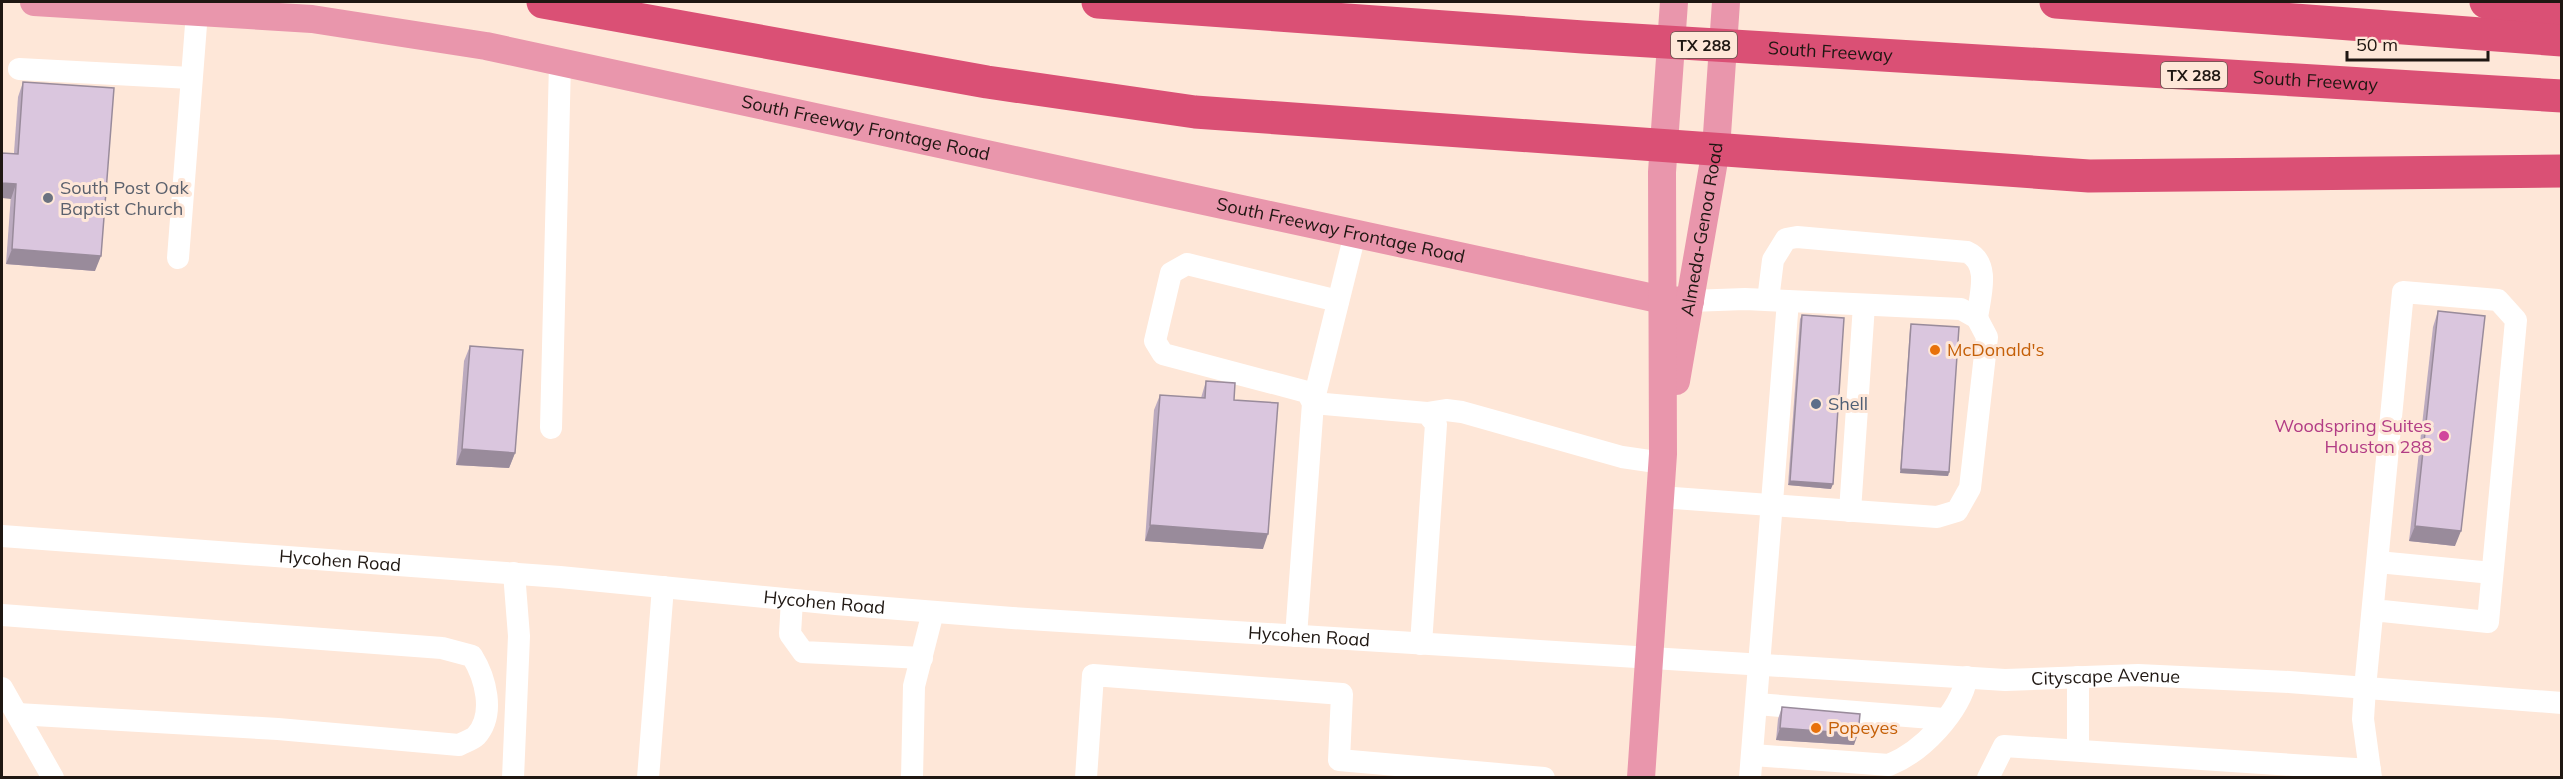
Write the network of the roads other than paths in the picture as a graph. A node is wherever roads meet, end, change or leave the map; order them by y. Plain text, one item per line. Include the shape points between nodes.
1 (34, 2) edge
2 (543, 2) edge
3 (1098, 2) edge
4 (1674, 2) edge
5 (1726, 2) edge
6 (2056, 2) edge
7 (2486, 2) edge
8 (2562, 8) edge
9 (196, 12) junction
10 (2562, 40) edge
11 (560, 63) junction
12 (19, 69) dead end
13 (191, 78) junction
14 (2562, 96) edge
15 (1663, 145) junction
16 (1716, 149) junction
17 (2562, 171) edge
18 (1355, 234) junction
19 (177, 258) dead end
20 (1778, 300) junction
21 (1338, 301) junction
22 (1676, 301) junction
23 (1864, 305) junction
24 (1977, 318) junction
25 (1313, 403) junction
26 (1427, 413) junction
27 (550, 428) dead end
28 (1663, 459) junction
29 (1660, 497) junction
30 (1774, 505) junction
31 (1850, 511) junction
32 (2, 536) edge
33 (2378, 562) junction
34 (514, 573) junction
35 (2492, 573) junction
36 (663, 587) junction
37 (792, 600) junction
38 (2373, 610) junction
39 (933, 612) junction
40 (2, 615) edge
41 (1296, 636) junction
42 (1421, 644) junction
43 (922, 658) junction
44 (1649, 659) junction
45 (1761, 665) junction
46 (1967, 676) junction
47 (2078, 677) junction
48 (2, 687) edge
49 (2365, 688) junction
50 (2562, 703) edge
51 (1757, 704) junction
52 (17, 714) junction
53 (1944, 719) junction
54 (2078, 750) junction
55 (1753, 755) junction
56 (1339, 769) edge
57 (2370, 773) edge
58 (53, 777) edge
59 (513, 777) edge
60 (648, 777) edge
61 (912, 777) edge
62 (1086, 777) edge
63 (1544, 777) edge
64 (1641, 777) edge
65 (1750, 777) edge
66 (1988, 777) edge

1 - 9 main road, South Freeway Frontage Road
2 - 15 highway via 1009,86 1184,110
3 - 14 highway, South Freeway / TX 288 via 1583,37
4 - 15 main road, Almeda-Genoa Road
5 - 16 main road, Almeda-Genoa Road
6 - 10 highway
7 - 8 highway
9 - 11 main road, South Freeway Frontage Road via 312,19
9 - 13 street
11 - 18 main road, South Freeway Frontage Road
11 - 27 street
12 - 13 street
13 - 19 street
15 - 16 highway
15 - 22 main road, Almeda-Genoa Road
16 - 17 highway via 2089,176
16 - 22 main road, Almeda-Genoa Road
18 - 21 street
18 - 22 main road, South Freeway Frontage Road
20 - 22 street
20 - 23 street
20 - 24 street via 1773,260 1786,239 1967,252 1982,265
20 - 30 street
21 - 25 street
21 - 25 street via 1187,264 1171,273 1155,341 1163,354 1307,392
22 - 28 main road, Almeda-Genoa Road
23 - 24 street via 1961,309
23 - 31 street
24 - 31 street via 1987,337 1970,488 1958,511 1937,516
25 - 26 street
25 - 41 street
26 - 28 street via 1462,412 1622,457
26 - 42 street via 1436,424
28 - 29 main road, Almeda-Genoa Road
29 - 30 street
29 - 44 main road, Almeda-Genoa Road
30 - 31 street
30 - 45 street
32 - 34 street, Hycohen Road
33 - 35 street
33 - 35 street via 2403,292 2498,300 2516,320
33 - 38 street
34 - 36 street, Hycohen Road
34 - 59 street via 519,636
35 - 38 street via 2488,622
36 - 37 street, Hycohen Road
36 - 60 street
37 - 39 street, Hycohen Road
37 - 43 street via 790,634 803,652
38 - 49 street
39 - 41 street, Hycohen Road
39 - 43 street
40 - 52 street via 442,648 472,656 484,675 486,699 484,721 475,736 459,745 278,729
41 - 42 street, Hycohen Road
42 - 44 street, Hycohen Road
43 - 61 street via 914,686
44 - 45 street, Cityscape Avenue
44 - 64 main road, Almeda-Genoa Road
45 - 46 street, Cityscape Avenue
45 - 51 street
46 - 47 street, Cityscape Avenue via 2005,680
46 - 53 street via 1959,702
47 - 49 street, Cityscape Avenue via 2138,675
47 - 54 street
48 - 52 street
49 - 50 street, Cityscape Avenue
49 - 57 street via 2363,719
51 - 53 street
51 - 55 street
52 - 58 street
53 - 55 street via 1924,743 1889,765
54 - 57 street
54 - 66 street via 2004,746
55 - 65 street
56 - 62 street via 1342,694 1093,675
56 - 63 street

